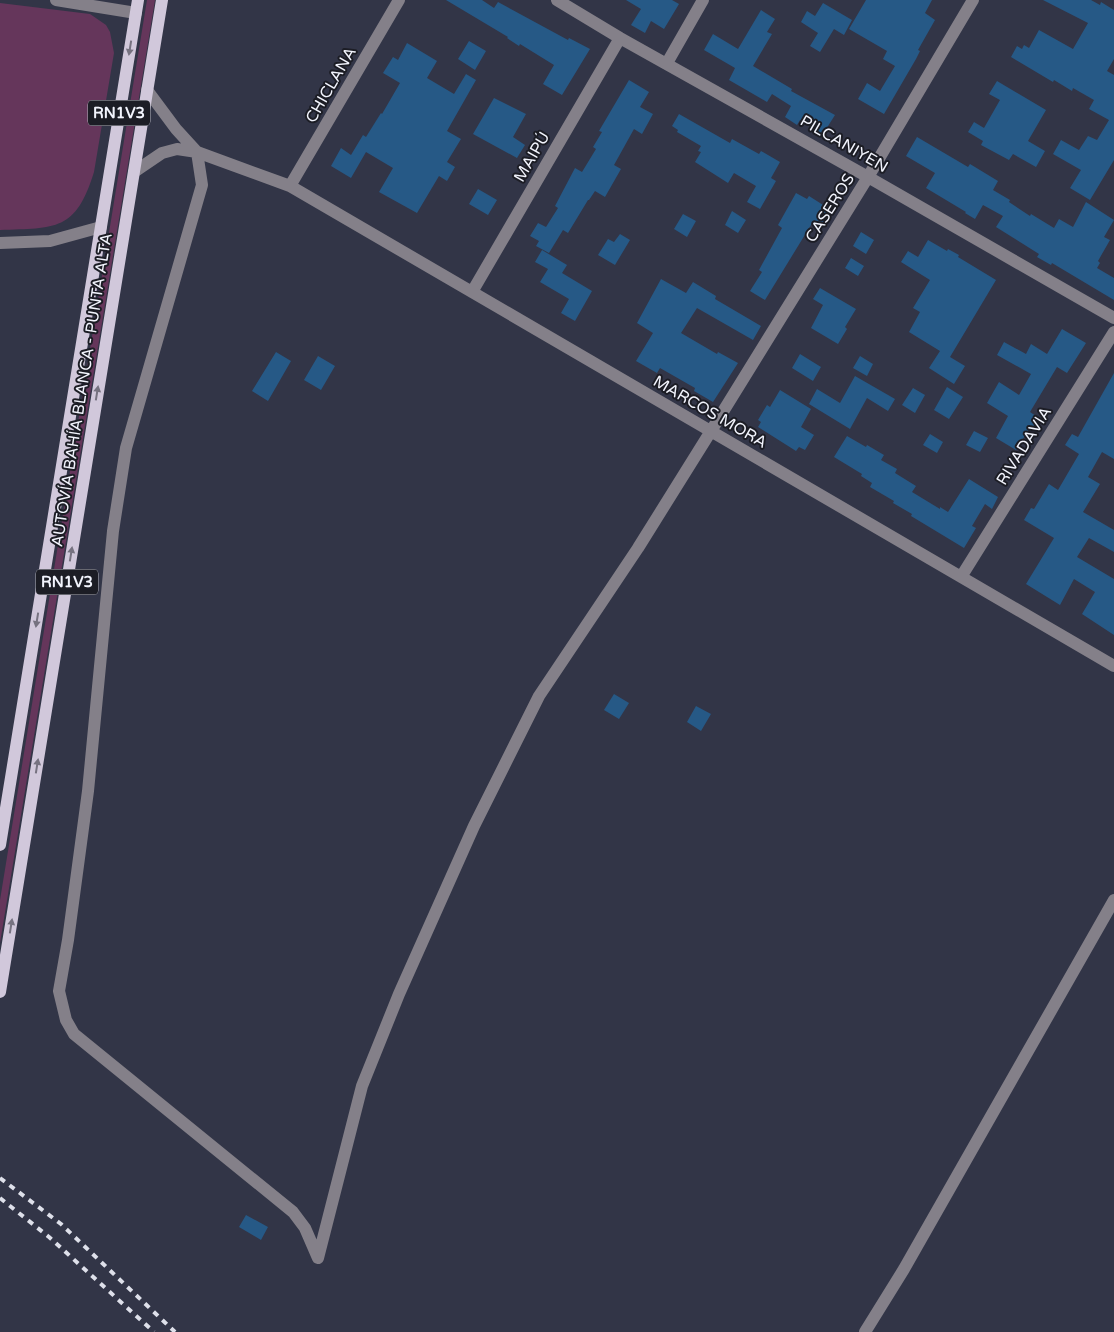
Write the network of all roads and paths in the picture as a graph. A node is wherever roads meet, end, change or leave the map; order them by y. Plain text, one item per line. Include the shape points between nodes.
1 (56, 0) edge
2 (138, 0) edge
3 (162, 0) edge
4 (399, 0) edge
5 (557, 0) edge
6 (703, 0) edge
7 (972, 0) edge
8 (136, 13) junction
9 (620, 38) junction
10 (667, 63) junction
11 (147, 90) junction
12 (197, 152) junction
13 (134, 172) junction
14 (868, 177) junction
15 (290, 186) junction
16 (101, 227) junction
17 (0, 243) edge
18 (472, 292) junction
19 (1114, 318) edge
20 (1114, 332) edge
21 (711, 431) junction
22 (961, 577) junction
23 (1114, 666) edge
24 (0, 845) edge
25 (1114, 900) edge
26 (0, 992) edge
27 (865, 1332) edge

1 - 8 street
2 - 8 main road, AUTOVÍA BAHÍA BLANCA - PUNTA ALTA / RN1V3
3 - 11 main road, AUTOVÍA BAHÍA BLANCA - PUNTA ALTA / RN1V3
4 - 15 street, CHICLANA
5 - 9 street, PILCANIYEN
6 - 10 street
7 - 14 street, CASEROS
8 -> 16 main road, AUTOVÍA BAHÍA BLANCA - PUNTA ALTA / RN1V3
9 - 10 street, PILCANIYEN
9 - 18 street, MAIPÚ
10 - 14 street, PILCANIYEN
11 - 12 street
11 - 13 main road, AUTOVÍA BAHÍA BLANCA - PUNTA ALTA / RN1V3
12 - 13 street via 177,149 162,153
12 - 15 street, MARCOS MORA
12 - 21 street, CASEROS via 202,184 126,448 113,531 88,792 59,992 66,1020 74,1034 293,1212 306,1228 318,1258 362,1086 398,994 474,826 538,696 638,548
26 -> 13 main road, AUTOVÍA BAHÍA BLANCA - PUNTA ALTA / RN1V3
14 - 19 street, PILCANIYEN
14 - 21 street, CASEROS
15 - 18 street, MARCOS MORA
16 - 17 street via 50,241
16 -> 24 main road, AUTOVÍA BAHÍA BLANCA - PUNTA ALTA / RN1V3
18 - 21 street, MARCOS MORA
20 - 22 street, RIVADAVIA
21 - 22 street, MARCOS MORA
22 - 23 street, MARCOS MORA
25 - 27 street

